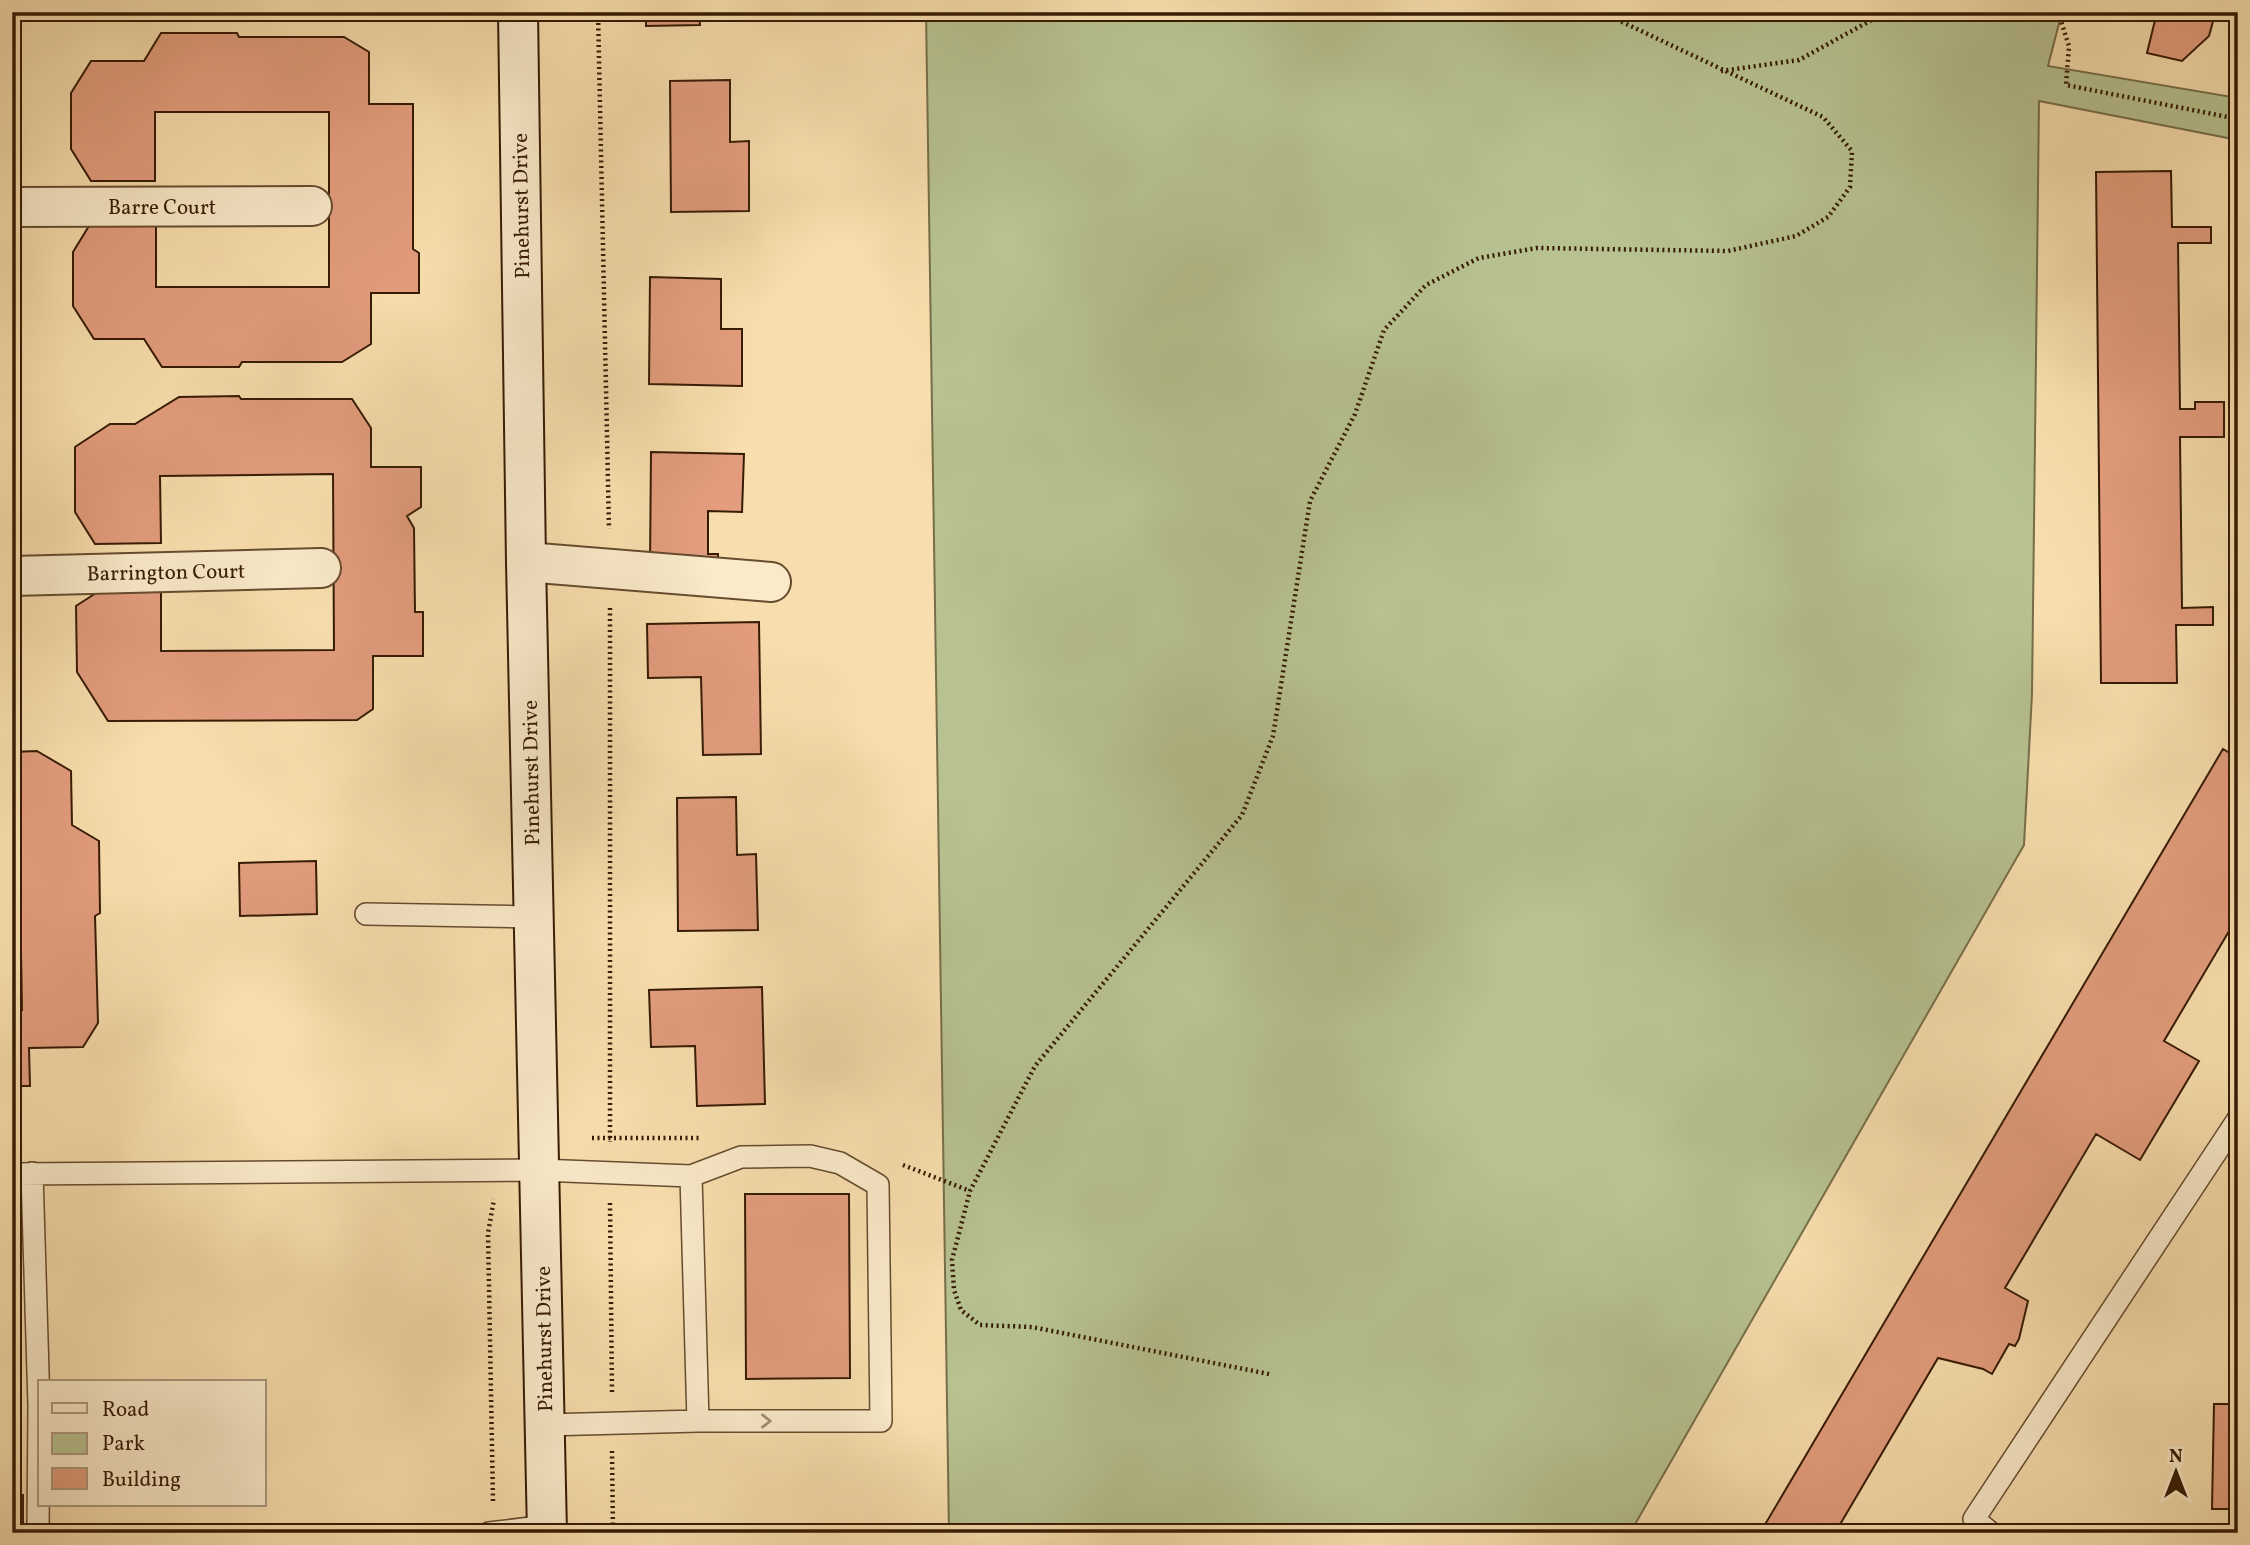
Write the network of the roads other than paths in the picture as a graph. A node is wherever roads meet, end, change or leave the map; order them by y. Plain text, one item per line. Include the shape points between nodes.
1 (518, 12) edge
2 (312, 206) dead end
3 (12, 207) edge
4 (526, 562) junction
5 (321, 568) dead end
6 (12, 576) edge
7 (771, 582) dead end
8 (366, 914) dead end
9 (535, 917) junction
10 (2238, 1119) edge
11 (540, 1170) junction
12 (22, 1173) edge
13 (691, 1176) junction
14 (38, 1392) edge
15 (698, 1421) junction
16 (545, 1425) junction
17 (38, 1506) edge
18 (1969, 1526) edge
19 (547, 1530) edge
20 (38, 1533) edge
21 (489, 1533) edge
22 (1991, 1533) edge

1 - 4 street, Pinehurst Drive
2 - 3 street, Barre Court
4 - 7 street
4 - 9 street, Pinehurst Drive
5 - 6 street, Barrington Court
8 - 9 lane
9 - 11 street, Pinehurst Drive
10 - 18 lane
11 - 12 lane
11 - 13 lane
11 - 16 street, Pinehurst Drive
12 - 14 lane
13 - 15 lane
15 -> 13 lane via 881,1421 878,1185 840,1163 810,1156 741,1157
15 - 16 lane
16 - 19 street, Pinehurst Drive
17 - 20 lane
18 - 22 lane
19 - 21 lane

